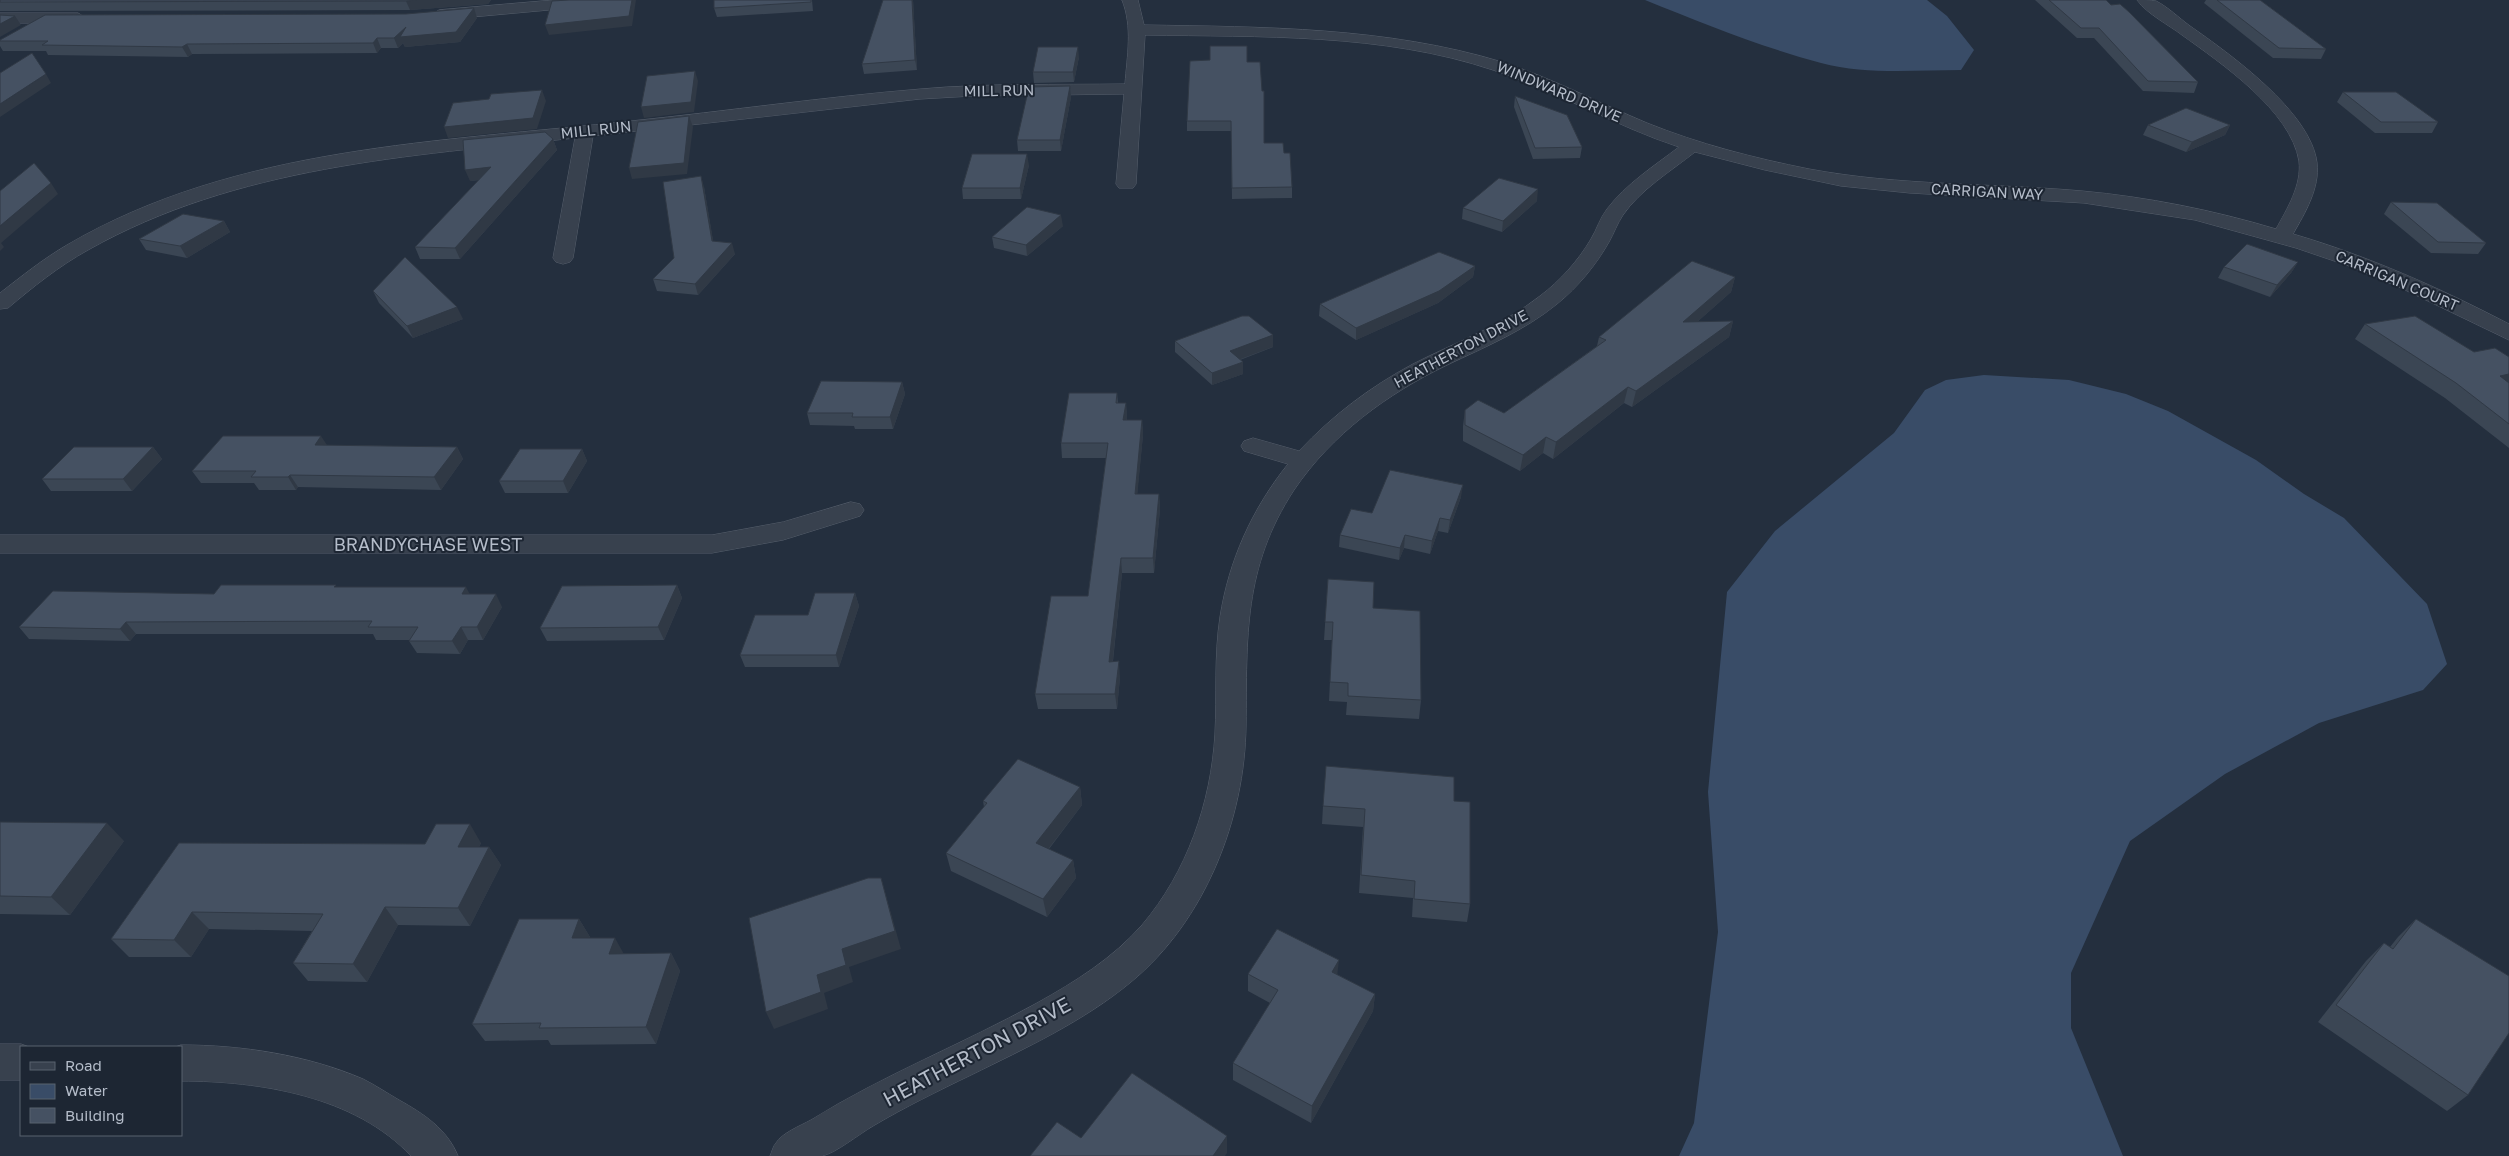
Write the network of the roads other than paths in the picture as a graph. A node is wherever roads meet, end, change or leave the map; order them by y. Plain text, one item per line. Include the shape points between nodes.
1 (604, 0) edge
2 (1130, 0) edge
3 (2145, 0) edge
4 (427, 16) edge
5 (0, 18) edge
6 (49, 18) junction
7 (98, 18) edge
8 (1137, 30) junction
9 (24, 32) edge
10 (1131, 89) junction
11 (585, 132) junction
12 (1692, 145) junction
13 (165, 184) dead end
14 (1126, 184) dead end
15 (186, 198) junction
16 (2282, 236) junction
17 (563, 258) dead end
18 (0, 303) edge
19 (2509, 333) edge
20 (1253, 446) dead end
21 (1303, 460) junction
22 (851, 510) dead end
23 (0, 544) edge
24 (0, 1062) edge
25 (20, 1062) edge
26 (182, 1062) edge
27 (438, 1156) edge
28 (790, 1156) edge

1 - 4 street
2 - 8 street
3 - 16 street via 2267,95 2300,138 2308,161 2307,183
5 - 6 street
6 - 7 street
6 - 9 street
8 - 10 street
8 - 12 street, WINDWARD DRIVE via 1274,32 1394,43 1479,61 1521,74
10 - 11 street, MILL RUN via 920,94
10 - 14 street
11 - 15 street, MILL RUN via 341,158 251,177
11 - 17 street
12 - 16 street, CARRIGAN WAY via 1804,173 1865,183 2095,199 2171,210
12 - 21 street, HEATHERTON DRIVE via 1630,196 1613,215 1578,273 1549,300 1512,325 1420,369 1375,396 1335,427
13 - 15 street
15 - 18 street, MILL RUN via 82,245
16 - 19 street, CARRIGAN COURT via 2366,265
20 - 21 street
21 - 28 street, HEATHERTON DRIVE via 1275,499 1256,536 1239,588 1231,645 1228,763 1215,827 1191,882 1154,937 1120,968 1059,1012 901,1090
22 - 23 street, BRANDYCHASE WEST via 791,530 712,544
24 - 25 street
26 - 27 street via 281,1072 351,1093 411,1128

